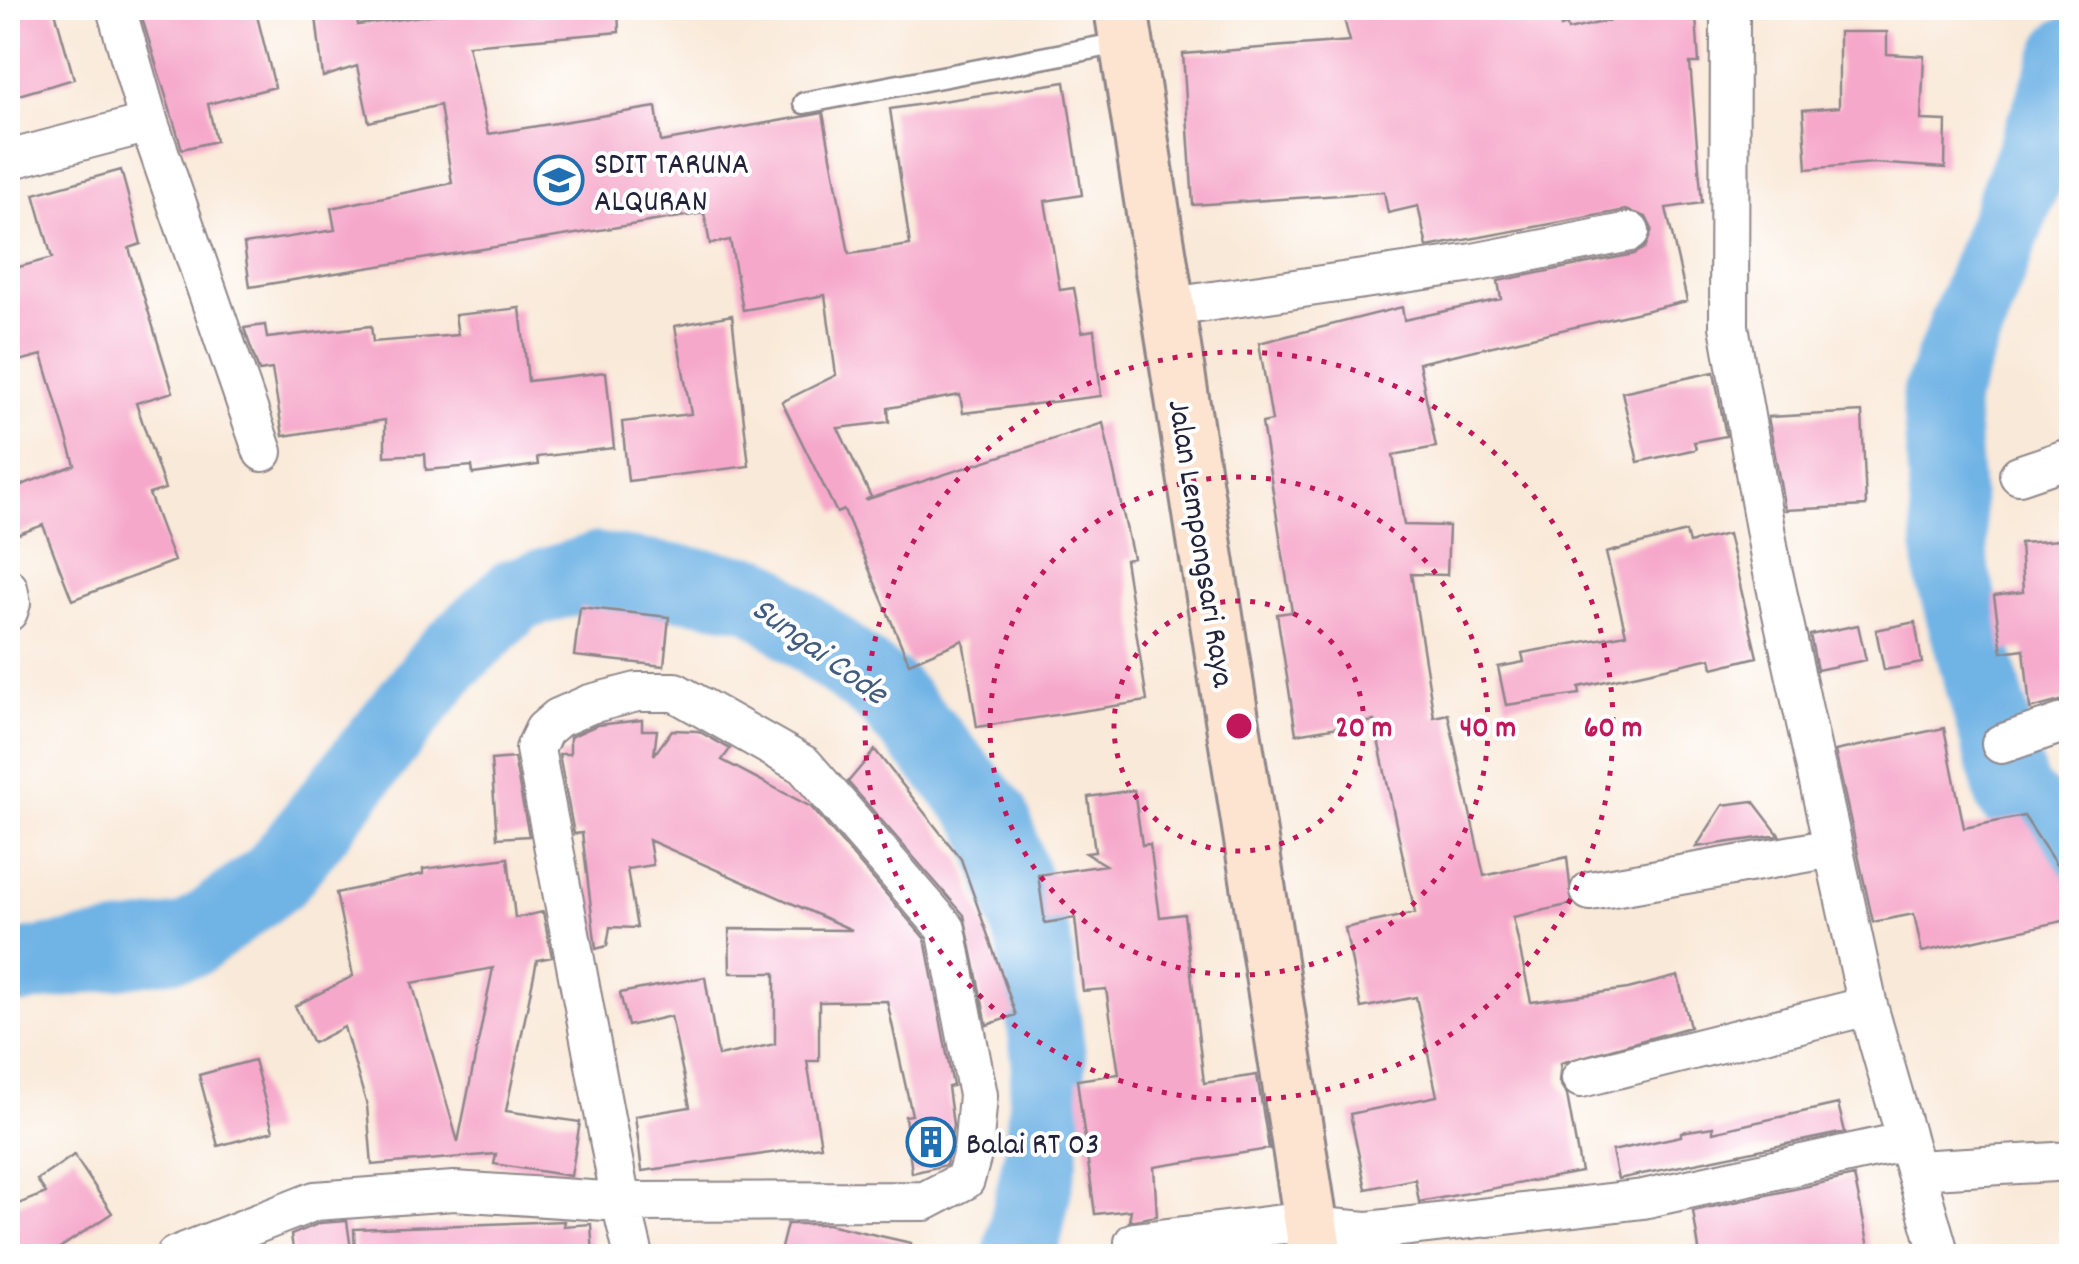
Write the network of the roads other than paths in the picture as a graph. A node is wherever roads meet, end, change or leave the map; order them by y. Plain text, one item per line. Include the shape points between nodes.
1 (116, 8) edge
2 (1730, 8) edge
3 (1125, 24) edge
4 (804, 103) dead end
5 (149, 124) junction
6 (8, 160) edge
7 (1630, 232) dead end
8 (1165, 308) junction
9 (263, 452) dead end
10 (2072, 458) edge
11 (2019, 475) dead end
12 (8, 588) edge
13 (8, 612) edge
14 (2072, 720) edge
15 (2001, 744) dead end
16 (1833, 848) junction
17 (1590, 891) dead end
18 (1868, 1006) junction
19 (1581, 1078) dead end
20 (1911, 1156) junction
21 (2072, 1161) edge
22 (621, 1202) junction
23 (1314, 1241) edge
24 (1134, 1242) dead end
25 (175, 1256) edge
26 (634, 1256) edge
27 (1940, 1256) edge

1 - 5 street
2 - 16 street via 1728,326
3 - 4 lane
3 - 8 main road, Jalan Lempongsari Raya
5 - 6 street
5 - 9 street
7 - 8 street via 1473,263
8 - 23 main road, Jalan Lempongsari Raya
10 - 11 street
12 - 13 street
14 - 15 street
16 - 17 street
16 - 18 street
18 - 19 street
18 - 20 street
20 - 21 street
20 - 23 street
20 - 27 street
22 - 22 street via 535,748 558,718 590,704 637,692 674,692 804,765 946,929 978,1095 973,1151 965,1180 924,1200
22 - 25 street via 454,1191 314,1202
22 - 26 street
23 - 24 street via 1282,1224

